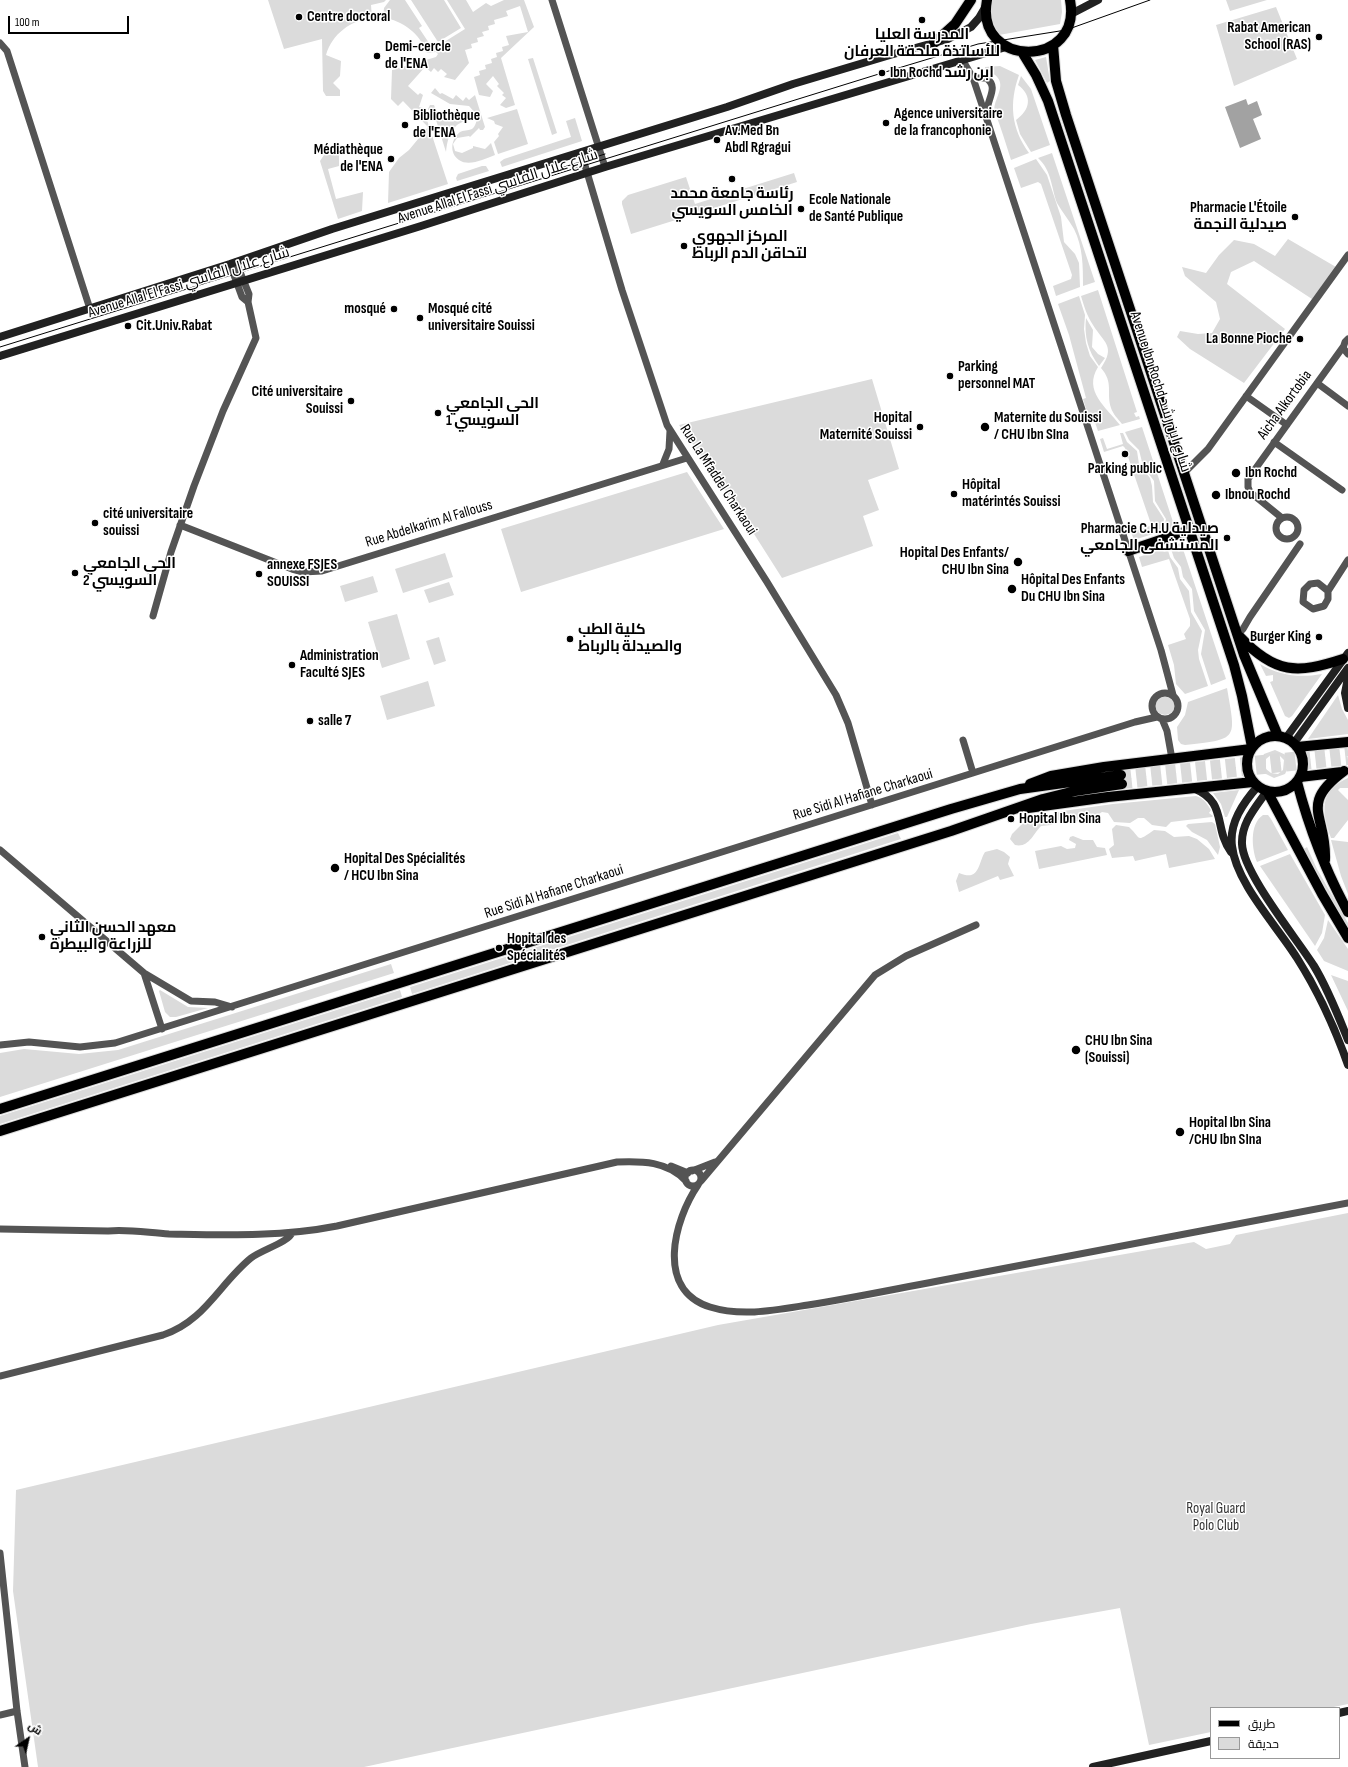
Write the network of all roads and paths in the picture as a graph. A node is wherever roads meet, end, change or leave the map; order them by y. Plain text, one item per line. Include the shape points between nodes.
1 (552, 0) edge
2 (971, 0) edge
3 (1070, 0) edge
4 (1098, 0) edge
5 (986, 3) edge
6 (1071, 14) junction
7 (0, 43) edge
8 (934, 43) junction
9 (1053, 45) junction
10 (1006, 47) junction
11 (1022, 52) junction
12 (962, 59) junction
13 (972, 78) junction
14 (988, 124) junction
15 (599, 146) junction
16 (581, 152) junction
17 (604, 167) junction
18 (586, 173) junction
19 (1348, 255) edge
20 (233, 263) junction
21 (240, 281) junction
22 (90, 309) junction
23 (0, 338) edge
24 (1348, 340) edge
25 (1343, 347) junction
26 (1348, 354) edge
27 (0, 356) edge
28 (1316, 383) junction
29 (1246, 396) junction
30 (1348, 406) edge
31 (1287, 425) junction
32 (670, 430) junction
33 (1274, 442) junction
34 (687, 458) junction
35 (663, 464) junction
36 (1184, 473) junction
37 (1342, 490) dead end
38 (1282, 518) dead end
39 (180, 525) junction
40 (1190, 530) junction
41 (1300, 544) dead end
42 (1128, 550) junction
43 (1348, 560) edge
44 (1328, 591) dead end
45 (153, 616) dead end
46 (1238, 634) junction
47 (1346, 660) edge
48 (1166, 674) junction
49 (1348, 678) edge
50 (1159, 694) junction
51 (1173, 695) junction
52 (1152, 707) junction
53 (1348, 708) edge
54 (1159, 718) junction
55 (1172, 718) junction
56 (1136, 722) junction
57 (1168, 735) junction
58 (963, 740) dead end
59 (1289, 741) junction
60 (1348, 742) edge
61 (1251, 748) junction
62 (1172, 759) junction
63 (1346, 771) edge
64 (973, 773) junction
65 (1298, 780) junction
66 (1255, 784) junction
67 (1192, 788) junction
68 (1020, 789) junction
69 (1267, 791) junction
70 (872, 805) junction
71 (1020, 808) junction
72 (0, 850) edge
73 (1233, 855) junction
74 (1324, 865) junction
75 (1348, 912) edge
76 (976, 925) dead end
77 (1348, 938) edge
78 (144, 973) junction
79 (232, 1007) junction
80 (162, 1029) junction
81 (1348, 1040) edge
82 (0, 1045) edge
83 (1348, 1065) edge
84 (0, 1109) edge
85 (0, 1131) edge
86 (718, 1162) junction
87 (662, 1165) junction
88 (690, 1172) junction
89 (688, 1183) junction
90 (699, 1183) junction
91 (688, 1202) junction
92 (1348, 1203) edge
93 (0, 1229) edge
94 (292, 1233) junction
95 (0, 1376) edge
96 (0, 1553) edge
97 (1, 1570) edge
98 (17, 1711) junction
99 (0, 1715) edge
100 (1210, 1741) edge
101 (25, 1767) edge
102 (1093, 1767) edge

1 - 15 street
2 - 8 main road via 955,24
3 - 6 main road
4 - 6 street
5 - 8 street, Avenue Allal El Fassi شارع علال الفاسي via 975,23 965,32
5 - 10 main road via 987,20 992,32
6 - 9 main road via 1066,30
7 - 22 street via 7,51
8 - 15 street, Avenue Allal El Fassi شارع علال الفاسي
9 - 11 main road via 1041,51
9 - 36 main road, Avenue Ibn Rochd شارع ابن رشد via 1057,87
10 - 11 main road
10 - 12 street, Avenue Allal El Fassi شارع علال الفاسي
11 - 40 main road, Avenue Ibn Rochd شارع ابن رشد via 1048,101
12 - 13 street
12 - 17 street, Avenue Allal El Fassi شارع علال الفاسي
13 - 14 street
13 - 14 street via 986,78 992,85 993,92 987,106
14 - 42 street
15 - 16 street, Avenue Allal El Fassi شارع علال الفاسي
15 - 17 street
16 - 18 street, Rue La Mfaddel Charkaoui
16 - 20 street, Avenue Allal El Fassi شارع علال الفاسي via 332,229
17 - 18 street, Avenue Allal El Fassi شارع علال الفاسي
18 - 21 street, Avenue Allal El Fassi شارع علال الفاسي
18 - 32 street, Rue La Mfaddel Charkaoui via 660,408
19 - 29 street
20 - 21 street
20 - 22 street, Avenue Allal El Fassi شارع علال الفاسي
21 - 27 street, Avenue Allal El Fassi شارع علال الفاسي
21 - 39 street via 242,297 248,302 255,330 254,341 223,411
22 - 23 street, Avenue Allal El Fassi شارع علال الفاسي
24 - 25 street, Aicha Alkortobia
25 - 26 street
25 - 28 street, Aicha Alkortobia
28 - 30 street
28 - 31 street, Aicha Alkortobia
29 - 31 street
29 - 36 street via 1208,449
31 - 33 street, Aicha Alkortobia
32 - 34 street, Rue La Mfaddel Charkaoui
32 - 35 street via 669,449
33 - 37 street
33 - 38 street, Aicha Alkortobia via 1248,479 1248,487 1250,492
34 - 35 street, Rue Abdelkarim Al Fallouss
34 - 70 street, Rue La Mfaddel Charkaoui via 836,695 848,723
35 - 39 street, Rue Abdelkarim Al Fallouss via 322,571 303,572 292,569
36 - 46 main road, Avenue Ibn Rochd شارع ابن رشد
39 - 45 street
40 - 42 main road
40 - 61 main road, Avenue Ibn Rochd شارع ابن رشد via 1238,680
41 - 46 street
42 - 48 street via 1161,650
43 - 44 street
46 - 47 main road via 1264,658 1287,668 1312,668
46 - 59 main road, Avenue Ibn Rochd شارع ابن رشد via 1260,696
47 - 59 street
48 - 50 street
48 - 51 street
49 - 53 street via 1345,692
50 - 51 street
50 - 52 street via 1154,698
51 - 55 street via 1178,707
52 - 54 street
52 - 56 street
54 - 55 street
54 - 56 street, Rue Sidi Al Hafiane Charkaoui
54 - 57 street
55 - 57 street
56 - 64 street, Rue Sidi Al Hafiane Charkaoui
57 - 62 street
58 - 64 street
59 - 60 main road
59 - 61 main road via 1266,737
59 - 65 main road via 1303,759
61 - 62 main road
61 - 66 main road via 1247,769
62 - 68 main road via 1059,774
63 - 65 main road
63 - 74 main road via 1326,786 1318,800 1325,845
64 - 70 street, Rue Sidi Al Hafiane Charkaoui
65 - 69 main road via 1283,791
65 - 74 main road via 1309,824
66 - 67 main road
66 - 69 main road
66 - 73 street via 1235,821 1231,837
67 - 71 main road
67 - 73 street via 1205,794 1216,806 1224,839
68 - 71 main road via 1121,780 1043,799
68 - 84 main road
69 - 77 main road
69 - 81 street via 1244,826 1242,845 1245,861 1315,968
70 - 79 street, Rue Sidi Al Hafiane Charkaoui
71 - 85 main road
72 - 78 street
73 - 83 street via 1245,882 1298,958 1325,1009
74 - 75 main road
76 - 86 street via 902,958 875,975
78 - 79 street via 191,1001 215,1002
78 - 80 street
79 - 80 street, Rue Sidi Al Hafiane Charkaoui
80 - 82 street, Rue Sidi Al Hafiane Charkaoui via 92,1047 29,1042
86 - 88 street
86 - 90 street
87 - 88 street
87 - 89 street via 675,1171
87 - 94 street via 632,1161 602,1164 337,1226
88 - 89 street
88 - 90 street via 700,1173
89 - 90 street
89 - 91 street
90 - 91 street
91 - 92 street via 676,1233 674,1246 678,1279 690,1295 703,1305 725,1311 745,1312 782,1309 883,1292
93 - 94 street via 123,1230 186,1234
94 - 95 street via 288,1239 268,1247 250,1259 200,1313 180,1328 163,1335
96 - 97 street
97 - 98 street
98 - 99 street
98 - 101 street
100 - 102 street

